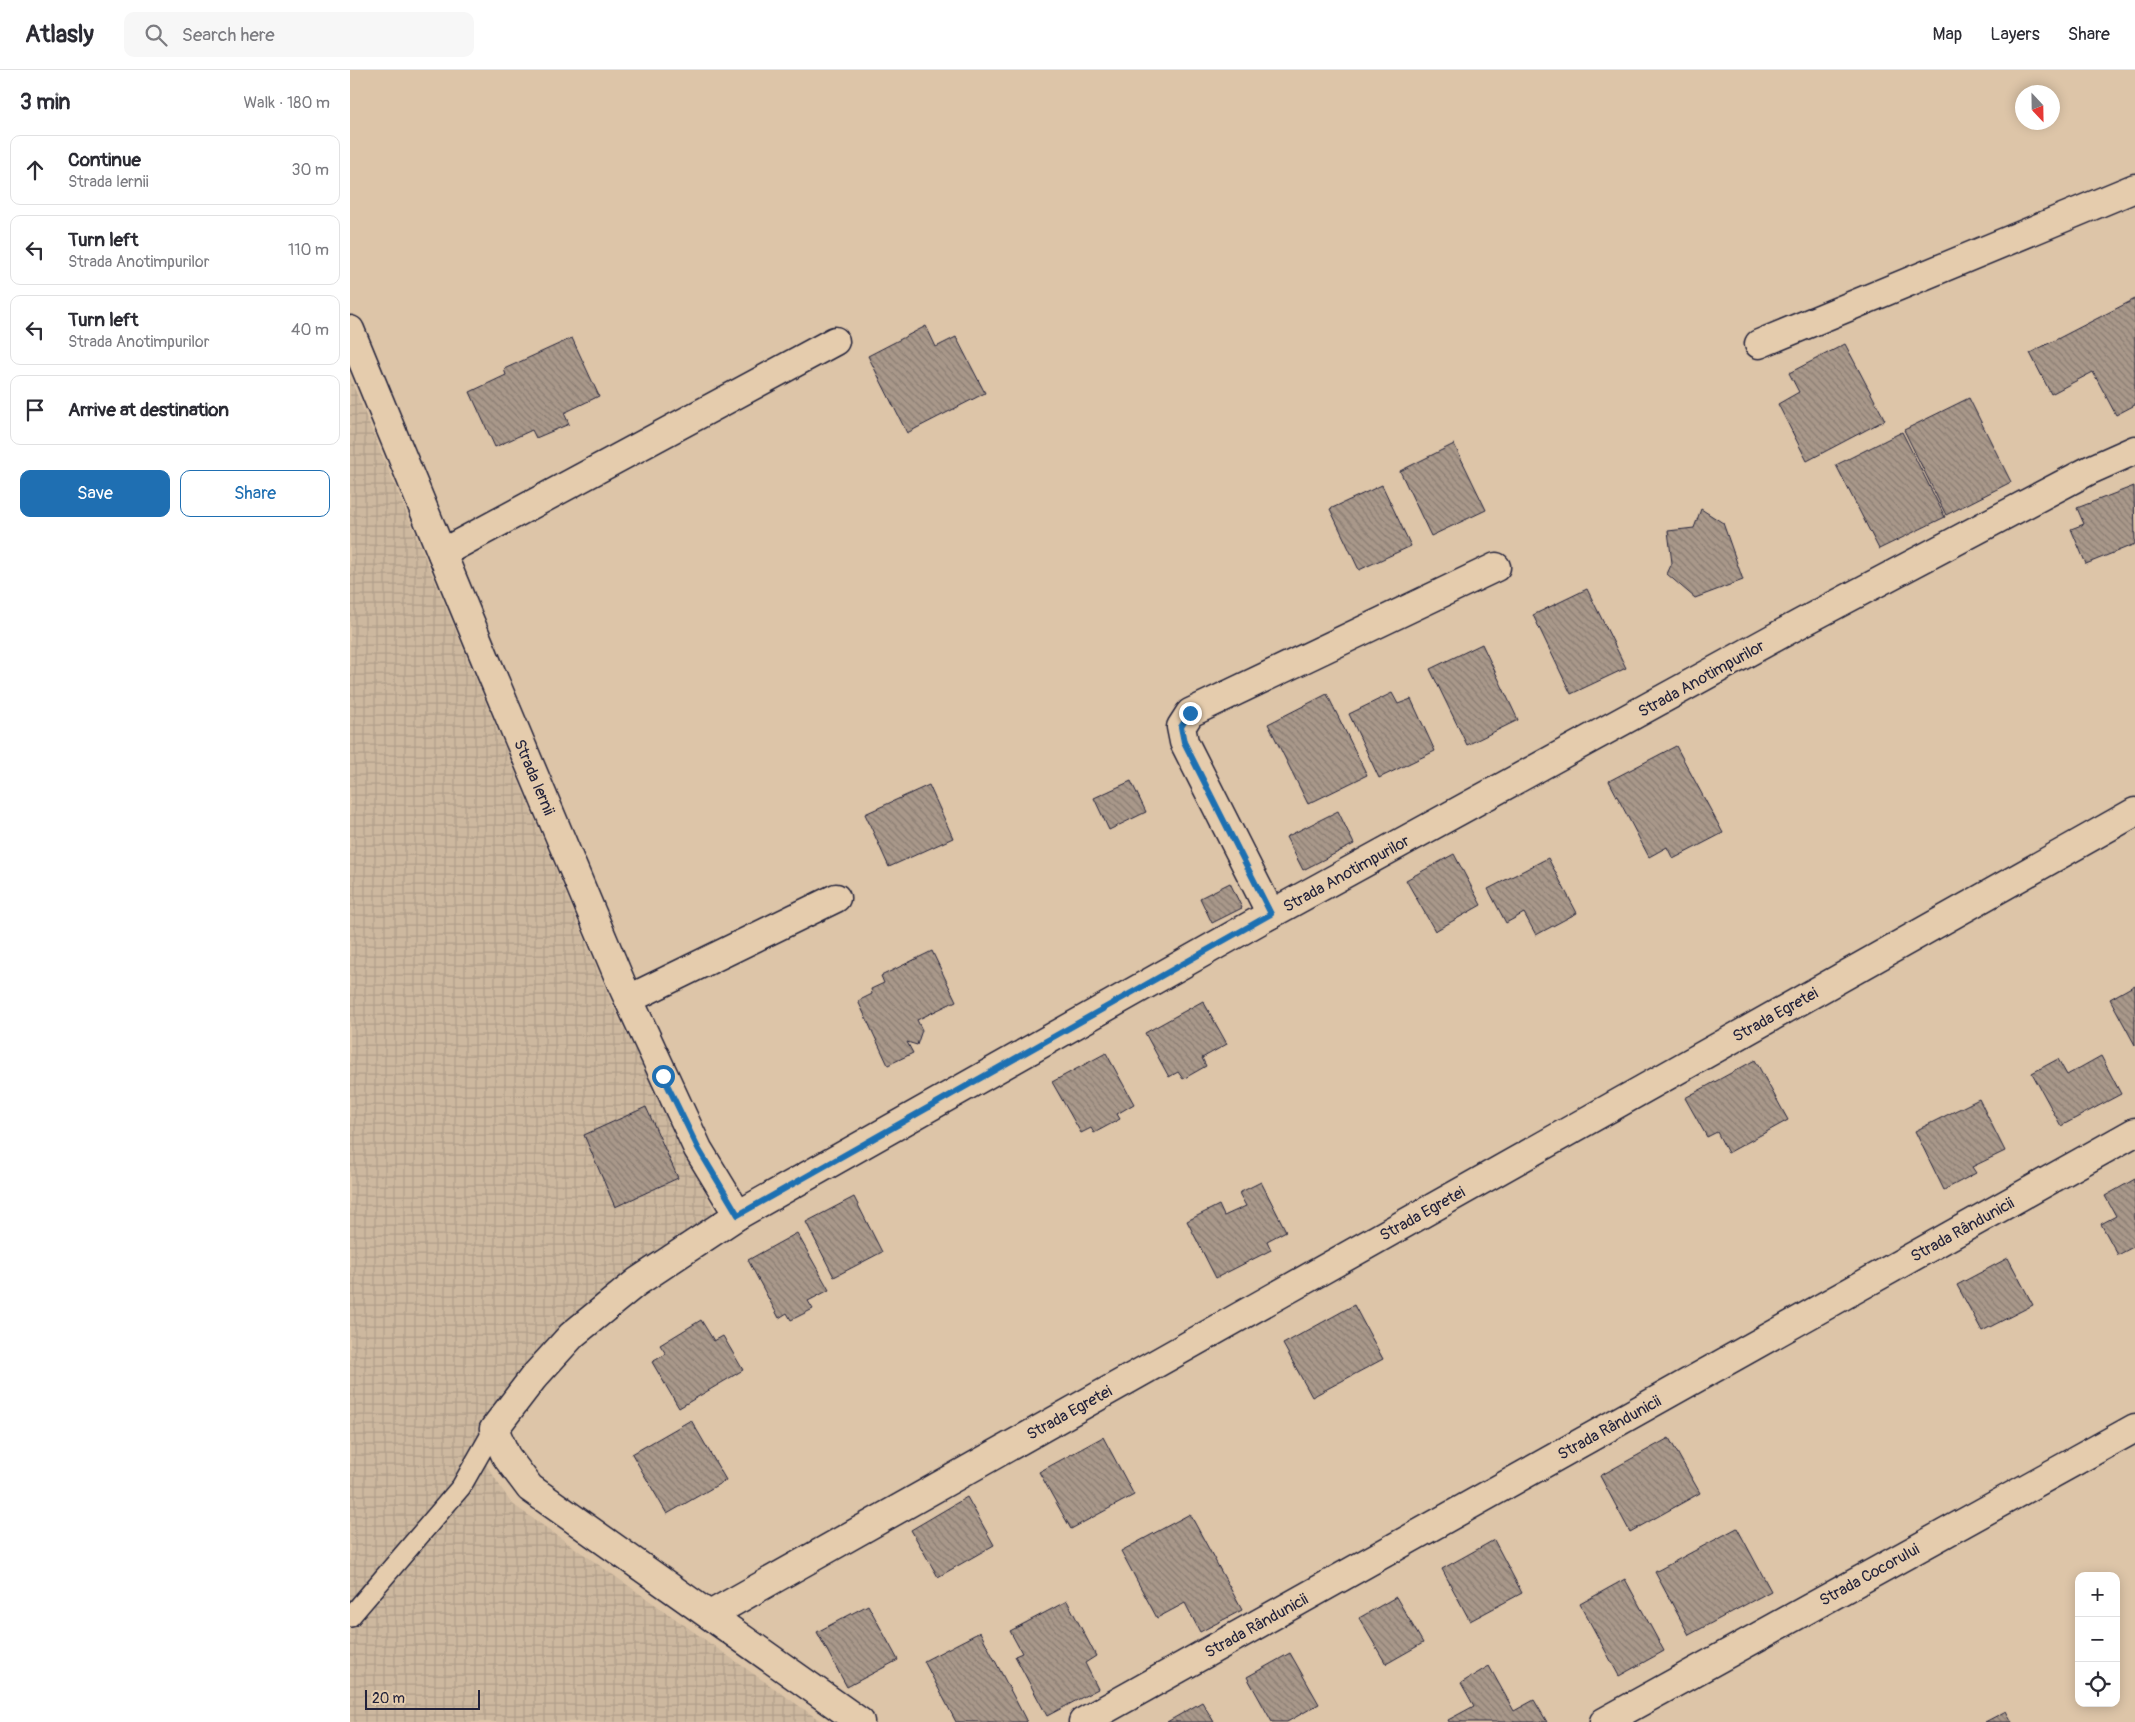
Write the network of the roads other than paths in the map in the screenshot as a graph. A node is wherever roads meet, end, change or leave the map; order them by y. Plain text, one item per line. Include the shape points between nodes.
1 (2135, 188) edge
2 (350, 330) edge
3 (836, 341) dead end
4 (1759, 344) dead end
5 (2135, 450) edge
6 (442, 553) junction
7 (1496, 567) dead end
8 (2135, 812) edge
9 (836, 898) dead end
10 (1271, 914) junction
11 (629, 998) junction
12 (2135, 1132) edge
13 (738, 1215) junction
14 (2135, 1428) edge
15 (494, 1430) junction
16 (710, 1615) junction
17 (350, 1617) edge
18 (860, 1722) edge
19 (1083, 1722) edge
20 (1604, 1722) edge

1 - 4 street
2 - 6 street, Strada Iernii
3 - 6 street
5 - 10 street, Strada Anotimpurilor via 2090,470 1803,622
6 - 11 street, Strada Iernii
7 - 10 street, Strada Anotimpurilor via 1190,713 1181,727 1184,742
8 - 16 street, Strada Egretei
9 - 11 street
10 - 13 street, Strada Anotimpurilor
11 - 13 street, Strada Iernii via 698,1148
12 - 19 street, Strada Rândunicii
13 - 15 street, Strada Anotimpurilor via 637,1282 572,1335 533,1378
14 - 20 street, Strada Cocorului
15 - 16 street via 506,1456 530,1488
15 - 17 lane via 461,1488
16 - 18 street

